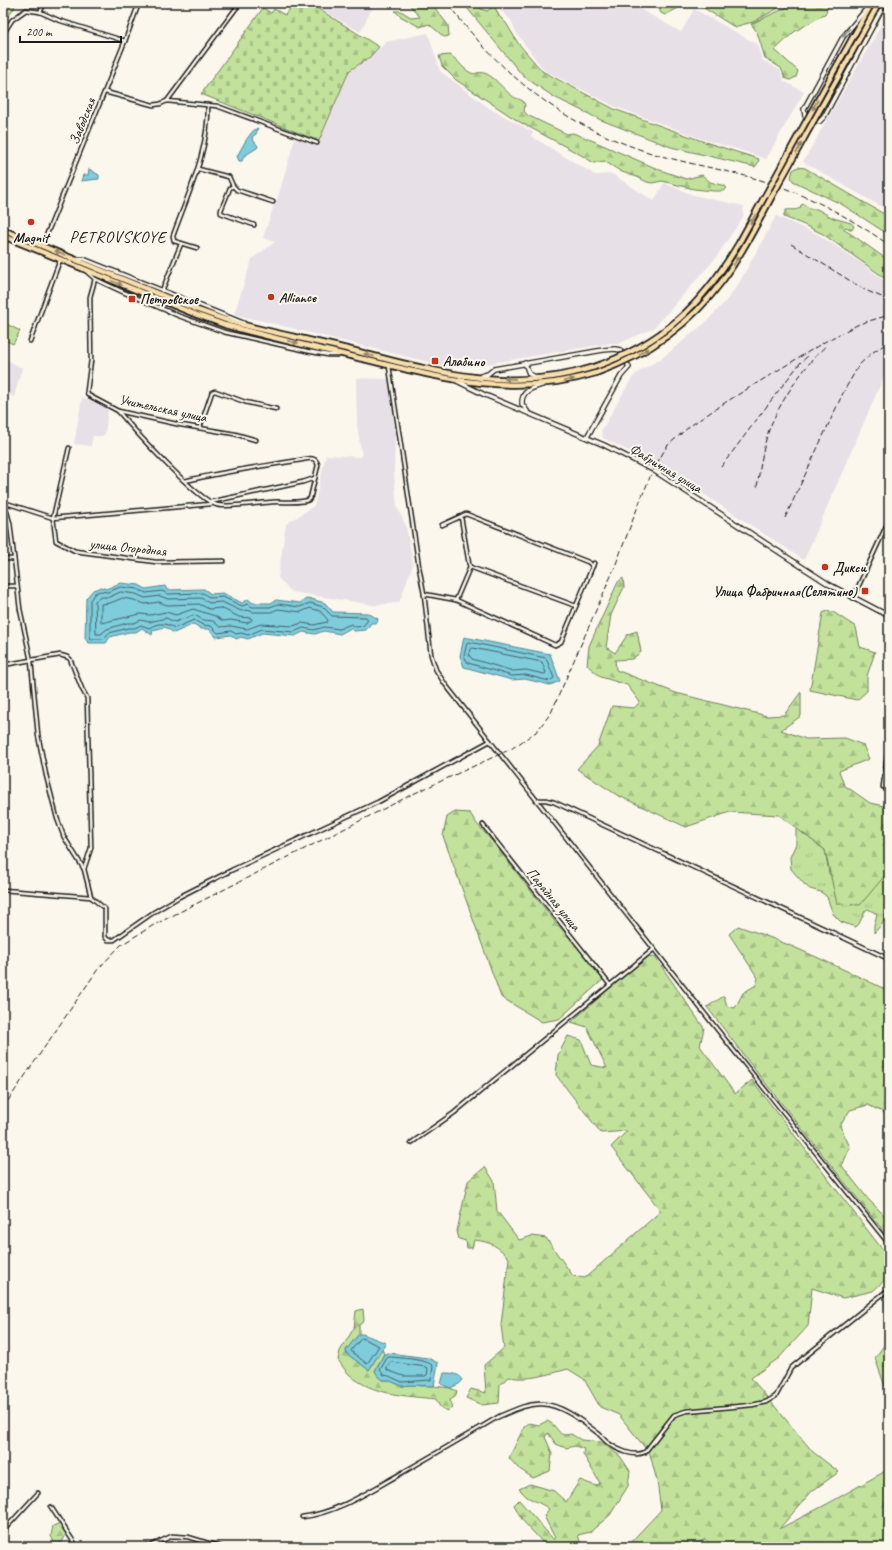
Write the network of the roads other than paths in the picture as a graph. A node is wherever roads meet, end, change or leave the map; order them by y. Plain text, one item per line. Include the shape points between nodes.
1 (45, 3) edge
2 (139, 3) edge
3 (240, 3) edge
4 (871, 3) edge
5 (879, 3) edge
6 (885, 3) edge
7 (40, 12) junction
8 (876, 20) junction
9 (3, 34) edge
10 (859, 39) junction
11 (125, 41) junction
12 (104, 92) junction
13 (167, 101) junction
14 (208, 106) junction
15 (317, 143) dead end
16 (198, 169) junction
17 (233, 186) junction
18 (272, 202) dead end
19 (254, 225) dead end
20 (3, 230) edge
21 (3, 236) edge
22 (181, 244) junction
23 (42, 246) junction
24 (197, 248) dead end
25 (72, 258) junction
26 (60, 260) junction
27 (84, 270) junction
28 (95, 279) junction
29 (162, 291) junction
30 (252, 327) junction
31 (30, 340) dead end
32 (348, 355) junction
33 (525, 363) junction
34 (389, 365) junction
35 (476, 377) junction
36 (545, 378) junction
37 (455, 380) junction
38 (542, 385) junction
39 (276, 409) dead end
40 (118, 411) junction
41 (531, 414) junction
42 (200, 427) junction
43 (587, 437) junction
44 (256, 440) dead end
45 (69, 448) dead end
46 (315, 478) junction
47 (185, 481) junction
48 (4, 502) edge
49 (211, 503) junction
50 (461, 517) junction
51 (53, 518) junction
52 (889, 520) edge
53 (442, 525) dead end
54 (3, 559) edge
55 (14, 559) junction
56 (224, 560) dead end
57 (470, 568) junction
58 (3, 586) edge
59 (17, 586) junction
60 (424, 594) junction
61 (853, 598) junction
62 (456, 600) junction
63 (576, 606) junction
64 (889, 616) edge
65 (31, 661) junction
66 (3, 665) edge
67 (490, 741) junction
68 (889, 741) edge
69 (889, 788) edge
70 (536, 800) junction
71 (483, 825) dead end
72 (84, 869) junction
73 (3, 890) edge
74 (91, 897) junction
75 (654, 949) junction
76 (889, 959) edge
77 (610, 985) junction
78 (411, 1143) dead end
79 (889, 1244) edge
80 (889, 1289) edge
81 (38, 1493) dead end
82 (51, 1507) dead end
83 (302, 1517) dead end
84 (3, 1532) edge
85 (77, 1547) edge
86 (148, 1547) edge
87 (221, 1547) edge

1 - 7 street
2 - 11 street, Заводская
3 - 13 street
4 -> 8 street via 843,37 804,108 808,120 816,122 822,119
4 -> 36 highway, bridge via 739,243 710,287 691,308 662,333 630,353 572,374
5 - 10 highway
6 - 8 street
7 - 9 street via 26,10 15,17
7 - 11 street
8 - 10 street
38 -> 10 highway, bridge via 596,373 633,358 666,338 696,312 733,266
11 - 12 street, Заводская
12 - 13 street via 153,105
12 - 23 street, Заводская
13 - 14 street
14 - 15 street via 217,106
14 - 16 street via 208,120
16 - 17 street via 229,177
16 - 22 street via 172,236 174,241
17 - 18 street via 237,190
17 - 19 street via 227,194 221,213
20 - 23 highway
21 - 26 highway
22 - 24 street
22 - 29 street
25 -> 23 highway
25 - 29 street via 84,260
25 - 30 highway via 198,310
26 - 27 highway
26 - 31 street
27 - 28 street
27 -> 32 highway via 225,325
28 - 32 street via 179,316 224,332 321,354
28 - 40 street, Учительская улица via 90,297 91,360 87,391 88,395
29 - 30 street
35 -> 30 highway via 444,373
32 - 34 highway
33 - 35 street via 494,369 488,374
33 - 36 street via 530,375
33 - 43 street via 603,350 614,349 621,352 629,367
34 - 37 highway
34 - 60 street
36 -> 35 highway via 512,380
37 - 38 highway via 499,385
37 - 41 street, Фабричная улица
38 - 41 street via 526,392 522,398 524,408
39 - 42 street via 245,402 215,391 212,392
40 - 42 street, Учительская улица
40 - 47 street
41 - 43 street, Фабричная улица
42 - 44 street, Учительская улица
43 - 61 street, Фабричная улица via 653,470
45 - 51 street
46 - 47 street via 318,465 312,458
46 - 49 street
46 - 49 street via 310,499 305,502 217,506
47 - 49 street
48 - 51 street
48 - 55 street via 10,523
49 - 51 street
50 - 53 street
50 - 57 street
50 - 63 street via 466,514 594,564
51 - 56 street, улица Огородная via 56,541 75,551 156,562
52 - 61 street
54 - 55 street
55 - 59 street
57 - 62 street
57 - 63 street
58 - 59 street
59 - 65 street
60 - 62 street
60 - 67 street via 431,655 436,670
61 - 64 street, Фабричная улица
62 - 63 street via 555,645 561,642
65 - 66 street
65 - 72 street via 38,735 57,818 64,837
65 - 72 street via 60,655 70,659 87,698 91,848
67 - 70 street
67 - 74 street via 378,802 179,897 114,940 104,937 105,909
68 - 69 street via 883,787
70 - 75 street
70 - 76 street via 554,802
71 - 77 street, Парадная улица
72 - 74 street
73 - 74 street
75 - 77 street
75 - 79 street
77 - 78 street via 454,1113
80 - 83 street via 791,1368 773,1399 752,1405 686,1411 674,1415 641,1454 635,1455 614,1446 561,1409 552,1405 533,1404 498,1417 331,1510
81 - 84 street
82 - 85 street
86 - 87 street via 172,1536 188,1537

